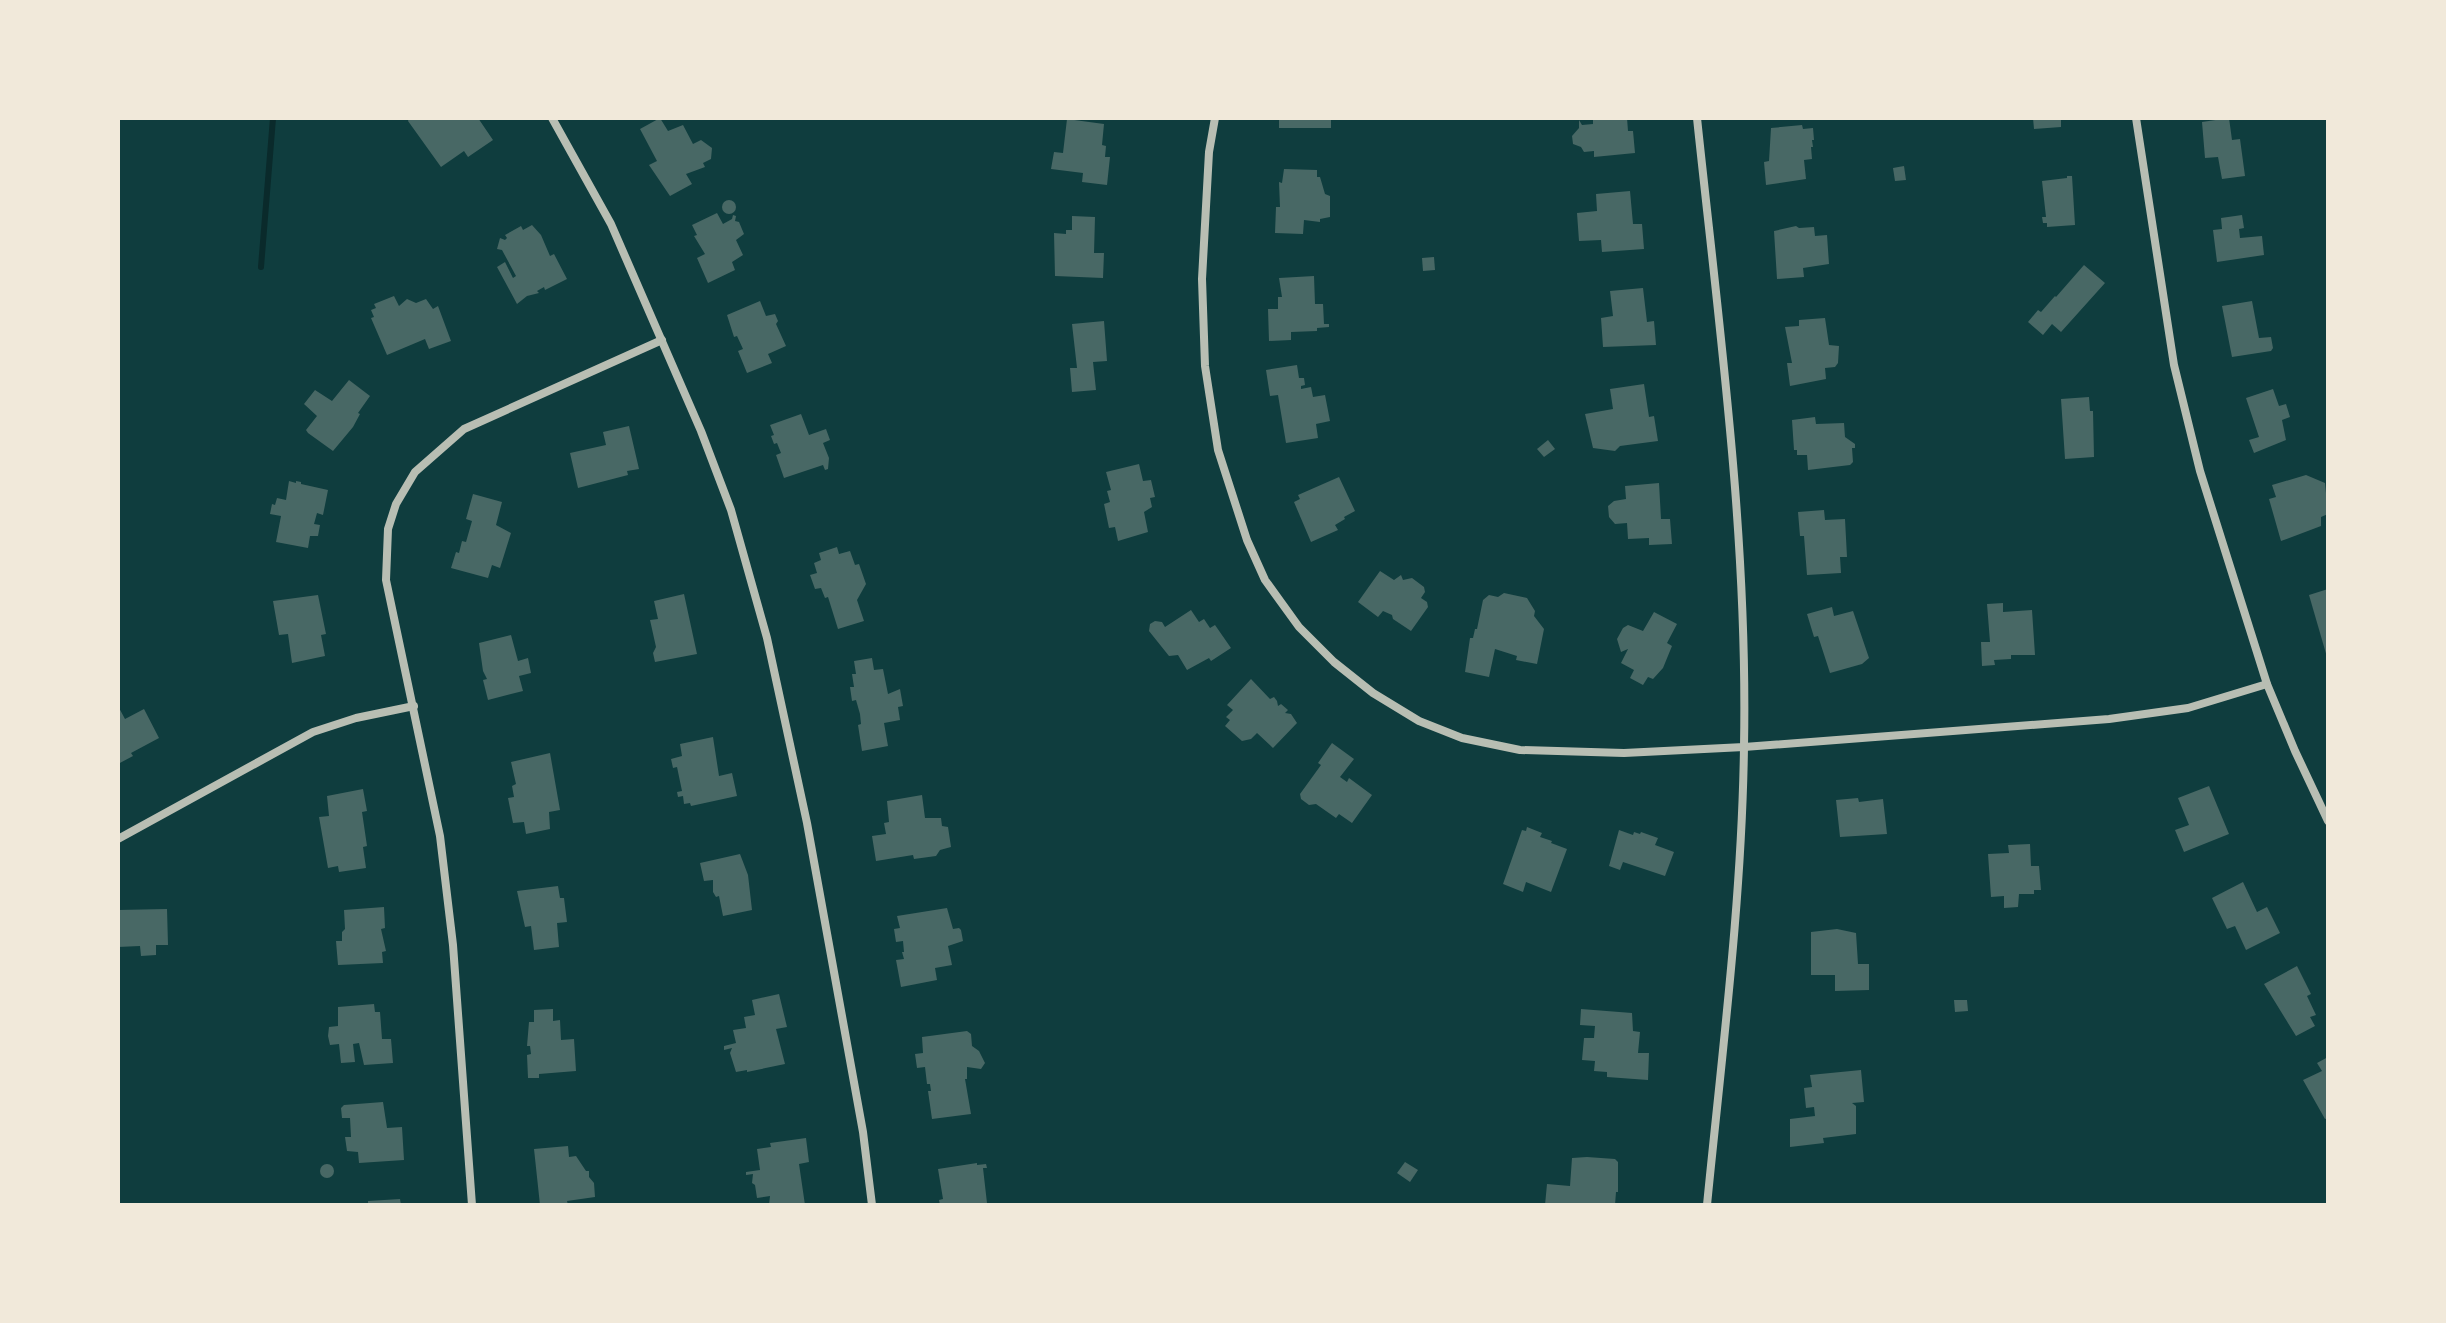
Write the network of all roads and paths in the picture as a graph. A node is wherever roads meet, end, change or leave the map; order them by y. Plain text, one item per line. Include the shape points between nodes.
1 (552, 118) edge
2 (1215, 118) edge
3 (1697, 118) edge
4 (2136, 118) edge
5 (662, 340) junction
6 (2267, 684) junction
7 (414, 706) junction
8 (1744, 747) junction
9 (2328, 821) edge
10 (118, 839) edge
11 (472, 1205) edge
12 (872, 1205) edge
13 (1707, 1205) edge

1 - 5 street via 611,224
2 - 8 street via 1202,279 1205,366 1218,450 1265,580 1299,627 1373,693 1419,721 1462,738 1520,750 1624,753
3 - 8 street via 1735,483
4 - 6 street via 2174,365 2200,471
5 - 7 street via 464,429 415,472 388,529 386,580
5 - 12 street via 731,510 767,638 807,823
6 - 8 street via 2188,708 2109,719
6 - 9 street
7 - 10 street via 313,732
7 - 11 street via 440,836 453,945
8 - 13 street via 1734,930

